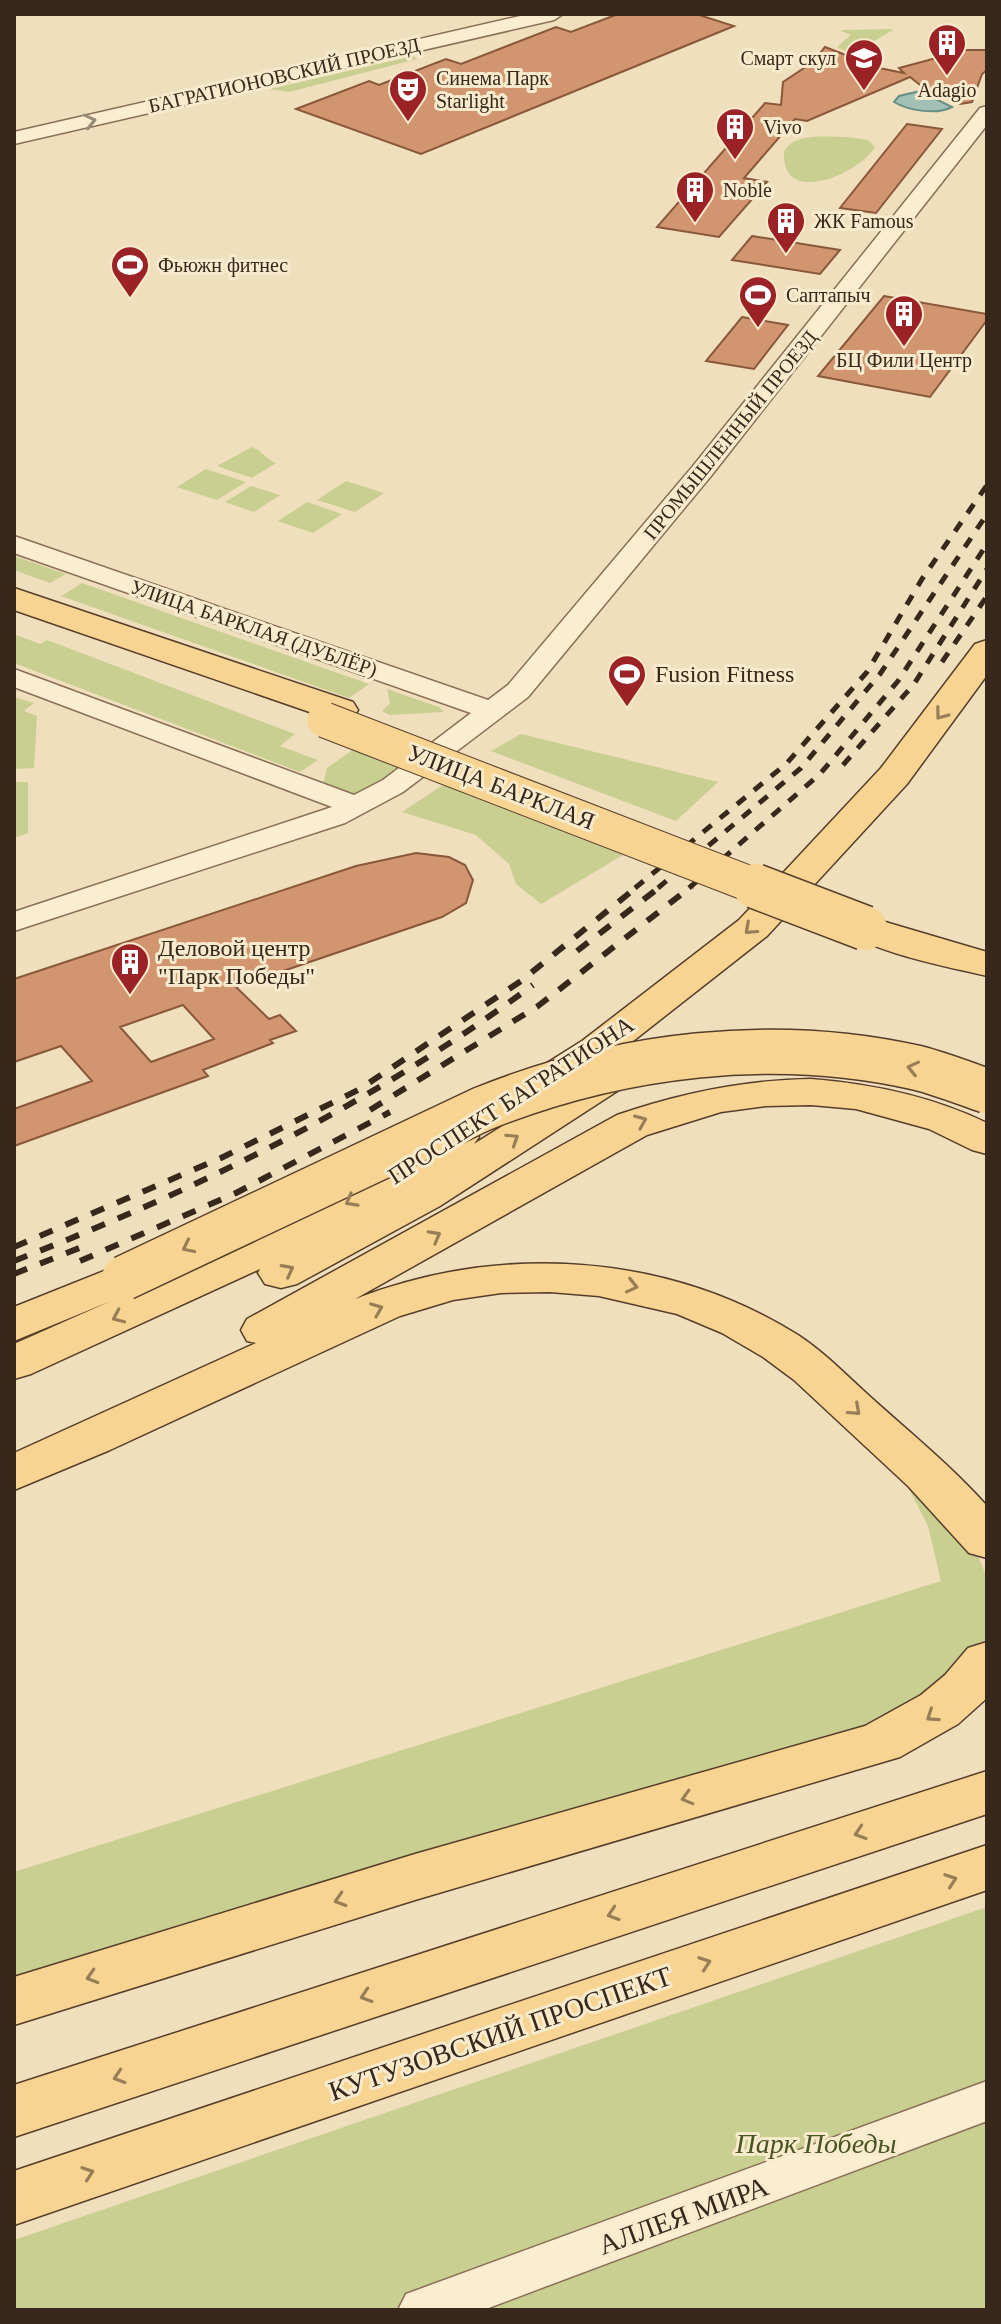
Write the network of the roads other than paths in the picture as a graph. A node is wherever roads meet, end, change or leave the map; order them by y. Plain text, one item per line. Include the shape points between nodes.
1 (554, 14) edge
2 (987, 112) edge
3 (14, 138) edge
4 (14, 544) edge
5 (14, 598) edge
6 (14, 612) edge
7 (987, 651) edge
8 (14, 677) edge
9 (987, 698) edge
10 (494, 712) junction
11 (333, 715) junction
12 (357, 806) junction
13 (14, 922) edge
14 (871, 922) junction
15 (987, 948) edge
16 (987, 964) edge
17 (987, 1091) edge
18 (987, 1140) edge
19 (14, 1325) edge
20 (14, 1363) edge
21 (14, 1396) edge
22 (14, 1443) edge
23 (14, 1473) edge
24 (987, 1540) edge
25 (987, 1662) edge
26 (987, 1792) edge
27 (987, 1867) edge
28 (14, 2001) edge
29 (987, 2101) edge
30 (14, 2111) edge
31 (14, 2198) edge
32 (423, 2310) edge

3 -> 1 street, БАГРАТИОНОВСКИЙ ПРОЕЗД via 435,32
2 - 10 street, ПРОМЫШЛЕННЫЙ ПРОЕЗД via 650,535 518,691
4 - 10 street, УЛИЦА БАРКЛАЯ (ДУБЛЁР)
5 - 11 main road, УЛИЦА БАРКЛАЯ
6 - 11 main road, УЛИЦА БАРКЛАЯ
7 -> 20 main road, ПРОСПЕКТ БАГРАТИОНА via 894,776 753,928 597,1050 396,1176 245,1259
8 - 12 street
21 -> 9 main road, ПРОСПЕКТ БАГРАТИОНА via 257,1286 410,1204 626,1067 783,941 925,783
10 - 12 street, ПРОМЫШЛЕННЫЙ ПРОЕЗД
11 - 14 main road, УЛИЦА БАРКЛАЯ, bridge
12 - 13 street, ПРОМЫШЛЕННЫЙ ПРОЕЗД
14 - 15 main road, УЛИЦА БАРКЛАЯ
14 - 16 main road, УЛИЦА БАРКЛАЯ via 920,947
17 -> 19 main road, bridge via 913,1067 819,1054 733,1053 597,1072 527,1091 445,1126
22 -> 18 main road via 228,1349 632,1125 679,1106 781,1091 839,1093 937,1116
23 -> 24 main road via 407,1297 456,1285 564,1278 622,1283 677,1297 723,1314 781,1346 946,1492
25 -> 28 main road via 966,1691 927,1721 881,1742 415,1877
26 -> 30 main road
31 -> 27 main road, КУТУЗОВСКИЙ ПРОСПЕКТ
29 - 32 street, АЛЛЕЯ МИРА

